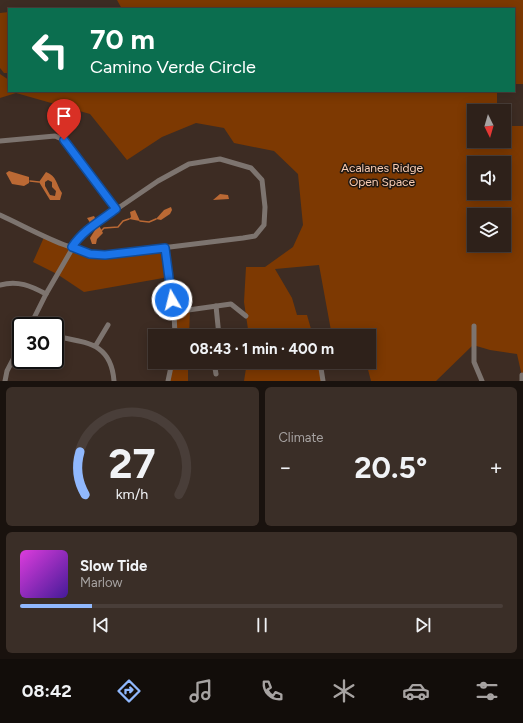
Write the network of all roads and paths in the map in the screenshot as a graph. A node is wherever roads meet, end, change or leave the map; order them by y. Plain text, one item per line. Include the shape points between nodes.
1 (0, 141) edge
2 (116, 209) junction
3 (0, 215) edge
4 (72, 247) junction
5 (165, 248) junction
6 (0, 285) edge
7 (46, 294) junction
8 (216, 306) junction
9 (174, 312) junction
10 (246, 316) dead end
11 (34, 317) edge
12 (108, 325) dead end
13 (474, 326) dead end
14 (175, 329) edge
15 (218, 329) edge
16 (64, 338) edge
17 (96, 345) junction
18 (12, 361) edge
19 (171, 369) edge
20 (215, 369) edge
21 (321, 369) edge
22 (0, 370) edge
23 (7, 371) junction
24 (216, 374) dead end
25 (522, 375) dead end
26 (5, 381) edge
27 (114, 381) edge
28 (168, 381) edge
29 (324, 381) edge
30 (482, 381) edge
31 (522, 381) edge

1 - 2 street via 55,136 64,140
2 - 4 street via 78,237
2 - 5 street via 189,164 220,158 251,168 262,180 264,226 255,236
3 - 4 street
4 - 5 street via 90,254 105,255
4 - 7 street
5 - 9 street
6 - 7 street via 26,283
7 - 11 street
8 - 9 street
8 - 10 street via 231,304
8 - 15 street
9 - 14 street
12 - 17 street
13 - 30 street via 473,356
16 - 17 street
17 - 27 street via 108,357
18 - 23 street
19 - 28 street
20 - 24 street
21 - 29 street
22 - 23 street
23 - 26 street
25 - 31 street

